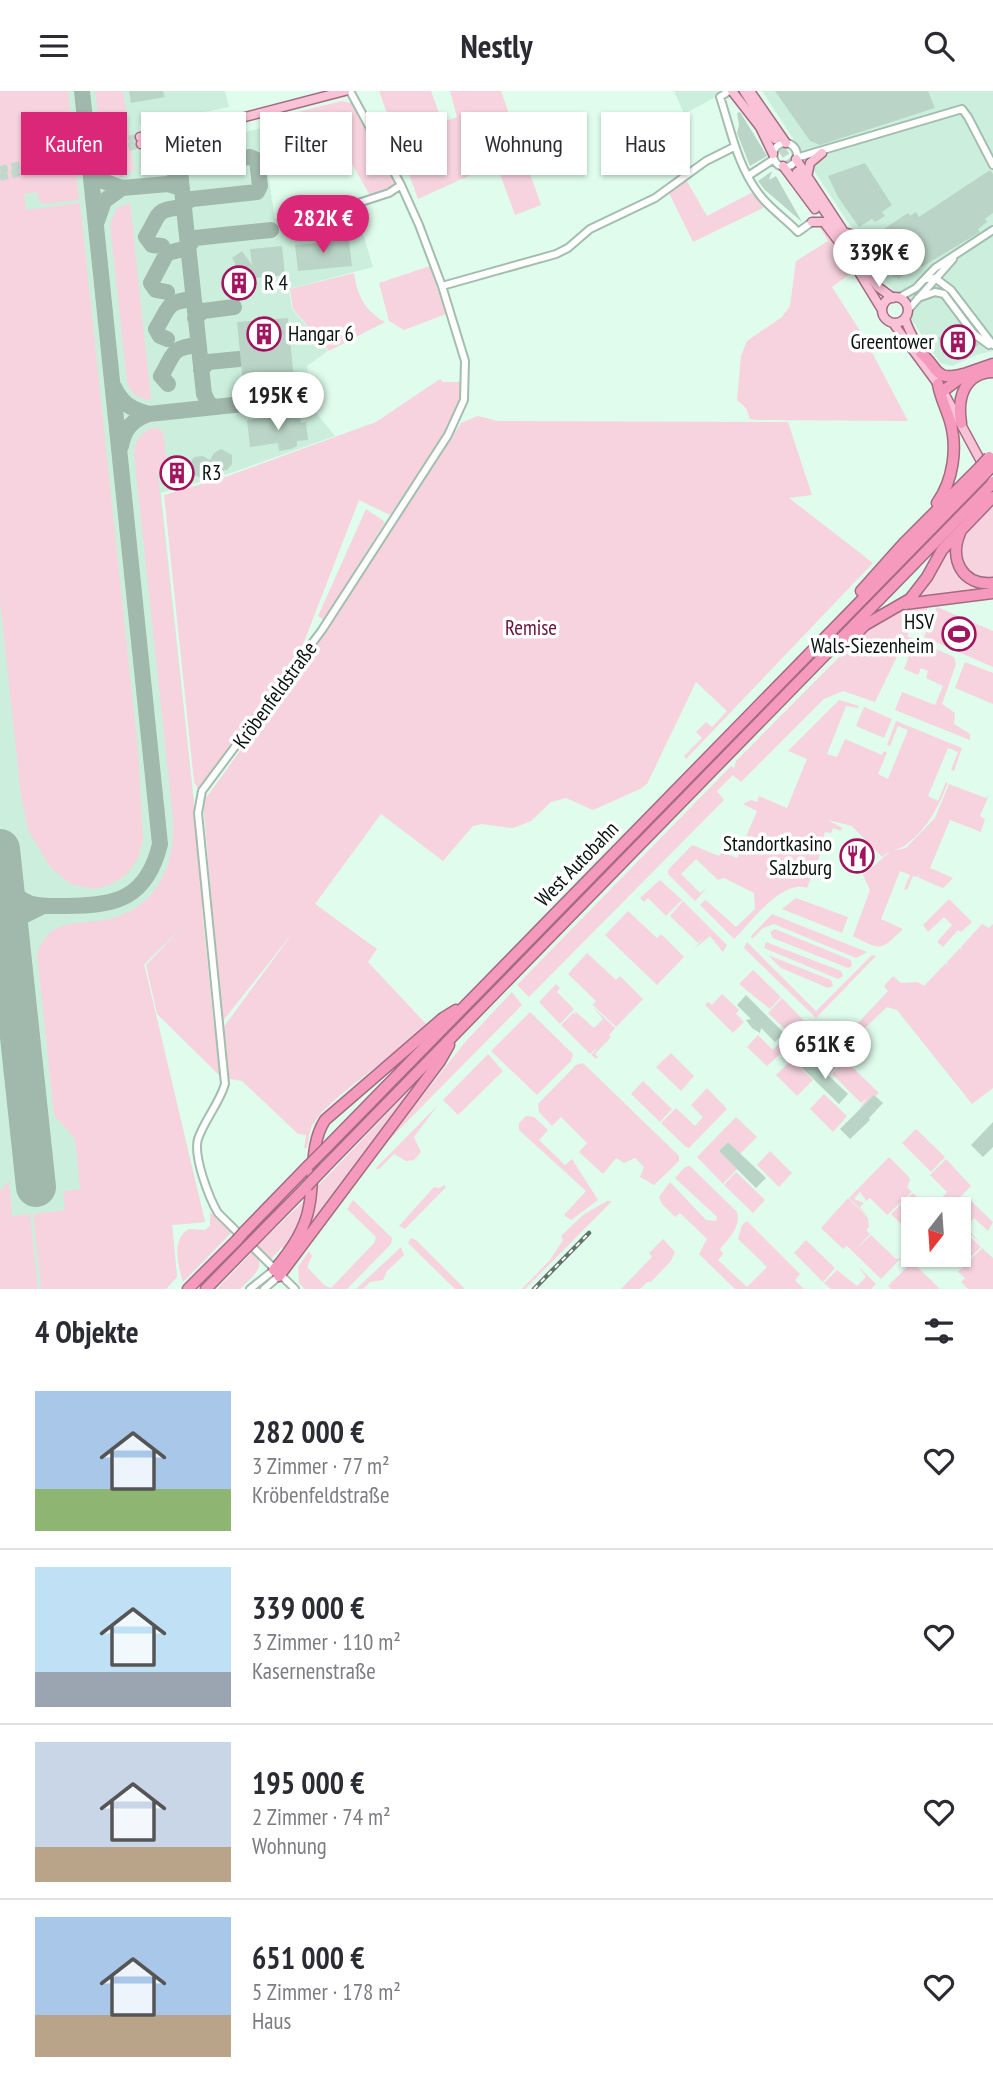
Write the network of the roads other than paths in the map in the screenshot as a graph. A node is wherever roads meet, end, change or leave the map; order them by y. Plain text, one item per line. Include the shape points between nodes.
1 (348, 91) edge
2 (731, 91) edge
3 (739, 91) edge
4 (744, 91) edge
5 (750, 91) edge
6 (760, 118) junction
7 (775, 139) tunnel mouth
8 (140, 140) tunnel mouth
9 (786, 143) junction
10 (734, 147) junction
11 (822, 153) junction
12 (774, 157) junction
13 (796, 159) junction
14 (993, 165) edge
15 (783, 166) junction
16 (797, 172) tunnel mouth
17 (748, 176) junction
18 (807, 177) junction
19 (401, 185) junction
20 (818, 214) junction
21 (812, 222) junction
22 (828, 223) junction
23 (351, 226) dead end
24 (993, 230) edge
25 (844, 232) junction
26 (848, 249) junction
27 (956, 257) junction
28 (868, 273) junction
29 (935, 278) junction
30 (924, 280) junction
31 (442, 286) junction
32 (918, 297) junction
33 (896, 298) junction
34 (882, 310) junction
35 (906, 314) junction
36 (893, 323) junction
37 (993, 345) edge
38 (921, 356) junction
39 (993, 364) edge
40 (993, 372) edge
41 (967, 373) junction
42 (940, 388) junction
43 (961, 423) junction
44 (992, 458) edge
45 (981, 472) junction
46 (992, 484) edge
47 (993, 497) edge
48 (927, 519) junction
49 (962, 529) junction
50 (993, 583) edge
51 (993, 593) edge
52 (858, 603) junction
53 (901, 605) junction
54 (832, 648) junction
55 (466, 1004) junction
56 (455, 1034) junction
57 (238, 1234) junction
58 (277, 1273) junction
59 (188, 1289) edge
60 (206, 1289) edge
61 (250, 1289) edge
62 (264, 1289) edge
63 (295, 1289) edge

1 - 8 main road
1 - 19 street, Kröbenfeldstraße
2 - 10 street via 720,97
2 - 12 main road via 760,127
3 - 6 main road
4 - 6 main road
5 - 9 main road
6 - 7 main road
9 - 12 street via 777,146
9 - 13 street via 794,148
10 - 17 street
10 - 31 street via 655,198 590,229 556,254
11 - 13 street
11 - 14 street via 962,109
11 - 18 main road via 810,163
12 - 15 street
12 - 17 street
13 - 15 street
13 - 18 main road
15 - 20 main road
16 - 22 main road
17 - 21 street via 760,196 798,232
18 - 25 main road
19 - 23 street via 352,205
19 - 31 street, Kröbenfeldstraße
20 - 21 main road
20 - 22 main road
21 - 22 main road
22 - 26 main road
24 - 27 street
25 - 26 main road
25 - 28 main road via 861,237
26 - 28 main road
26 - 34 main road
27 - 29 street
27 - 30 street
28 - 33 main road via 878,287
29 - 30 street
29 - 32 street
29 - 37 street via 951,291
30 - 33 street
31 - 57 street, Kröbenfeldstraße via 466,362 464,400 454,425 322,630 199,800 225,1084 197,1150 211,1202
32 - 35 street
32 - 37 street via 944,294 977,337
33 - 34 main road
33 - 35 main road via 905,303
34 - 36 main road
35 - 36 main road
35 - 38 main road via 907,329
36 - 38 main road via 916,356
38 - 41 highway via 943,377
38 - 42 main road
39 - 41 highway
40 - 43 highway via 976,376 963,389 958,405
41 - 42 highway
42 - 43 main road
42 - 48 highway via 954,449 946,486
43 - 46 main road
44 - 45 highway, bridge
45 - 48 highway
45 - 52 highway, West Autobahn
46 - 54 highway, West Autobahn
47 - 49 highway
48 - 52 highway via 859,593
49 - 50 highway via 955,549 960,569 975,582
49 - 53 highway via 942,550 921,586
51 - 53 highway
52 - 55 highway, West Autobahn
53 - 54 highway
54 - 56 highway, West Autobahn
55 - 57 highway, West Autobahn, bridge
55 - 58 highway via 443,1018 325,1120 317,1137 306,1219
56 - 58 highway via 440,1061
56 - 60 highway, West Autobahn, bridge
57 - 58 street, Kröbenfeldstraße
57 - 59 highway, West Autobahn
58 - 61 street
58 - 62 street
58 - 63 street, Kröbenfeldstraße

